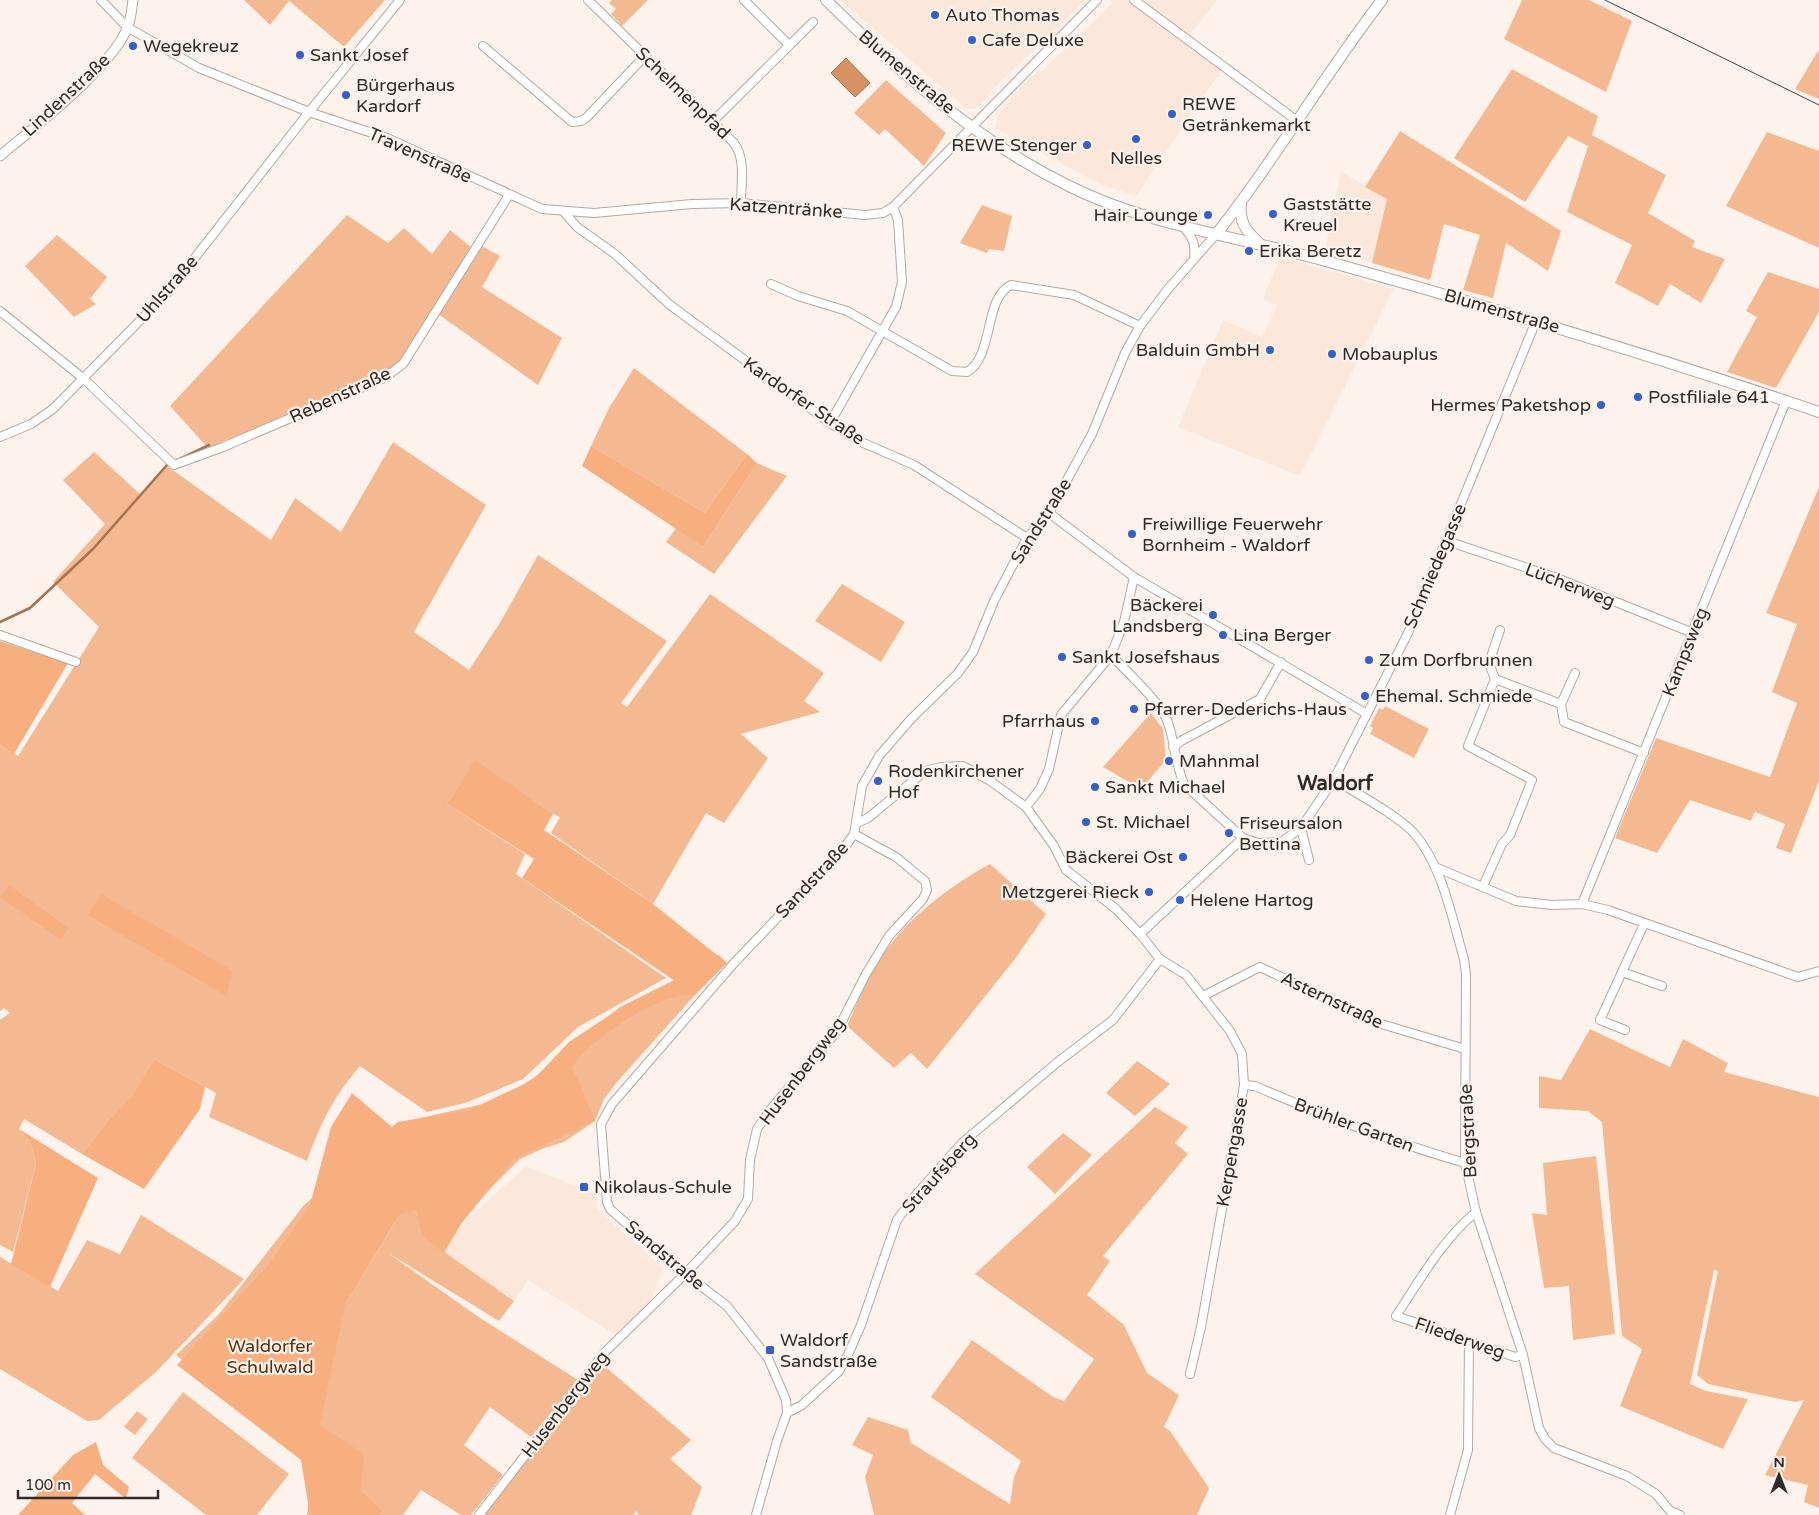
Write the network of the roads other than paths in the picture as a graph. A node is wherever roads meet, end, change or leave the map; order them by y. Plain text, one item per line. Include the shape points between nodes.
1 (101, 0) edge
2 (133, 0) edge
3 (400, 0) edge
4 (588, 0) edge
5 (744, 0) edge
6 (826, 0) edge
7 (1097, 0) edge
8 (1134, 0) edge
9 (1382, 0) edge
10 (813, 22) dead end
11 (128, 27) junction
12 (789, 45) junction
13 (483, 46) dead end
14 (645, 56) junction
15 (308, 112) junction
16 (1296, 120) junction
17 (711, 123) junction
18 (972, 127) junction
19 (0, 156) edge
20 (509, 195) junction
21 (1241, 202) junction
22 (742, 203) junction
23 (893, 207) junction
24 (564, 212) junction
25 (1182, 224) junction
26 (1217, 233) junction
27 (1258, 243) junction
28 (1194, 258) junction
29 (771, 284) dead end
30 (0, 311) edge
31 (1536, 321) junction
32 (1140, 326) junction
33 (882, 332) junction
34 (84, 379) junction
35 (1786, 401) junction
36 (1819, 412) edge
37 (830, 423) junction
38 (0, 437) edge
39 (1049, 513) junction
40 (1026, 538) junction
41 (1447, 541) junction
42 (1134, 577) junction
43 (1500, 630) dead end
44 (1693, 633) junction
45 (0, 635) edge
46 (1111, 655) junction
47 (76, 662) dead end
48 (1281, 662) junction
49 (1575, 672) dead end
50 (1495, 679) junction
51 (1561, 704) junction
52 (1367, 714) junction
53 (1173, 747) junction
54 (1644, 753) junction
55 (1334, 779) junction
56 (1026, 807) junction
57 (857, 823) junction
58 (1301, 828) junction
59 (854, 834) junction
60 (1243, 838) junction
61 (1309, 860) dead end
62 (1435, 867) junction
63 (1483, 886) junction
64 (1582, 904) junction
65 (1644, 924) junction
66 (1140, 934) junction
67 (1160, 959) junction
68 (1819, 971) edge
69 (1622, 972) junction
70 (1662, 986) dead end
71 (1203, 996) junction
72 (1625, 1030) dead end
73 (1465, 1049) junction
74 (1244, 1085) junction
75 (1465, 1164) junction
76 (1476, 1212) junction
77 (686, 1273) junction
78 (1469, 1342) junction
79 (1523, 1355) junction
80 (1190, 1374) dead end
81 (787, 1413) junction
82 (1669, 1513) edge
83 (479, 1515) edge
84 (756, 1515) edge
85 (1450, 1515) edge
86 (1680, 1515) edge

1 - 11 street, Travenstraße
2 - 11 street, Lindenstraße
3 - 15 street, Uhlstraße
4 - 14 street, Schelmenpfad
5 - 12 street
6 - 18 main road, Blumenstraße via 878,51
7 - 18 street, Katzentränke
8 - 16 street
9 - 16 main road
10 - 12 street
11 - 15 street, Travenstraße via 199,68
11 - 19 street, Lindenstraße via 117,46 80,87
12 - 17 street
13 - 14 street via 572,122 586,118
14 - 17 street, Schelmenpfad
15 - 20 street, Travenstraße via 387,138
15 - 34 street, Uhlstraße via 168,292
16 - 21 main road
17 - 22 street, Schelmenpfad via 740,151
18 - 23 street, Katzentränke
18 - 25 main road, Blumenstraße via 1017,159 1092,197
20 - 24 street, Travenstraße via 542,209
20 - 34 street, Rebenstraße via 403,364 384,378 223,448 172,463
21 - 26 main road
21 - 27 main road via 1240,217 1246,232
22 - 23 street, Katzentränke via 865,215 883,214
22 - 24 street, Katzentränke via 594,213
23 - 33 street via 898,220 902,282 896,307
24 - 37 street, Kardorfer Straße via 577,227 615,254 664,300
25 - 26 main road, Blumenstraße
25 - 28 street via 1192,237
26 - 27 main road, Blumenstraße
26 - 28 street, Sandstraße
27 - 31 main road, Blumenstraße
28 - 32 street, Sandstraße
29 - 33 street via 847,311
30 - 34 street
31 - 35 main road, Blumenstraße
31 - 41 street, Schmiedegasse
32 - 33 street via 1074,295 1018,284 1006,288 999,295 978,362 968,372 952,371
32 - 39 street, Sandstraße via 1125,353 1092,434
33 - 37 street
34 - 38 street, Uhlstraße via 53,409 31,424
35 - 36 main road, Blumenstraße
35 - 44 street, Kampsweg
37 - 40 street, Kardorfer Straße via 859,441 914,465
39 - 40 street, Sandstraße
39 - 42 street
40 - 57 street, Sandstraße via 973,652 958,673 878,756 862,786
41 - 44 street, Lücherweg via 1554,578
41 - 52 street, Schmiedegasse via 1408,633
42 - 46 street via 1124,622
42 - 48 street
43 - 50 street via 1489,663
44 - 54 street, Kampsweg
45 - 47 street
46 - 53 street via 1159,708 1167,720
46 - 56 street via 1060,715 1049,769 1040,789
48 - 52 street
48 - 53 street via 1260,699
49 - 51 street
50 - 51 street
50 - 63 street via 1468,746 1532,780 1510,835 1502,844
51 - 54 street via 1564,722
52 - 55 street, Schmiedegasse
53 - 60 street via 1184,784
54 - 64 street, Kampsweg
55 - 58 street, Schmiedegasse
55 - 62 street, Bergstraße via 1412,831 1428,851
56 - 57 street, Kerpengasse via 963,766 941,767 925,771 868,818
56 - 66 street, Kerpengasse via 1054,846 1066,870 1116,909
57 - 59 street, Sandstraße
58 - 60 street, Schmiedegasse via 1281,842 1258,843
58 - 61 street
59 - 77 street, Husenbergweg via 896,857 925,881 927,890 889,936 837,1031 757,1129 750,1160 748,1200 734,1221
59 - 77 street, Sandstraße via 735,962 612,1104 601,1124 610,1208
60 - 66 street
62 - 63 street
62 - 73 street, Bergstraße via 1464,959
63 - 64 street via 1516,901
64 - 65 street
65 - 68 street via 1798,977
65 - 69 street
66 - 67 street, Kerpengasse
67 - 71 street, Kerpengasse via 1186,975
67 - 81 street, Straufsberg via 1112,1020 962,1143 914,1197 897,1220 847,1357 838,1371 802,1405
69 - 70 street
69 - 72 street via 1600,1020
71 - 73 street, Asternstraße via 1260,967 1378,1023
71 - 74 street, Kerpengasse via 1230,1031 1242,1054
73 - 75 street, Bergstraße
74 - 75 street, Brühler Garten via 1255,1086 1397,1143
74 - 80 street, Kerpengasse
75 - 76 street, Bergstraße
76 - 78 street, Fliederweg via 1442,1248 1396,1316
76 - 79 street, Bergstraße
77 - 81 street, Sandstraße via 727,1306 765,1354 786,1400
77 - 83 street, Husenbergweg via 605,1352
78 - 79 street, Fliederweg via 1514,1357
78 - 85 street via 1468,1450
79 - 82 street, Bergstraße via 1539,1428 1545,1439 1554,1448 1627,1476 1656,1494
81 - 84 street
82 - 86 street

